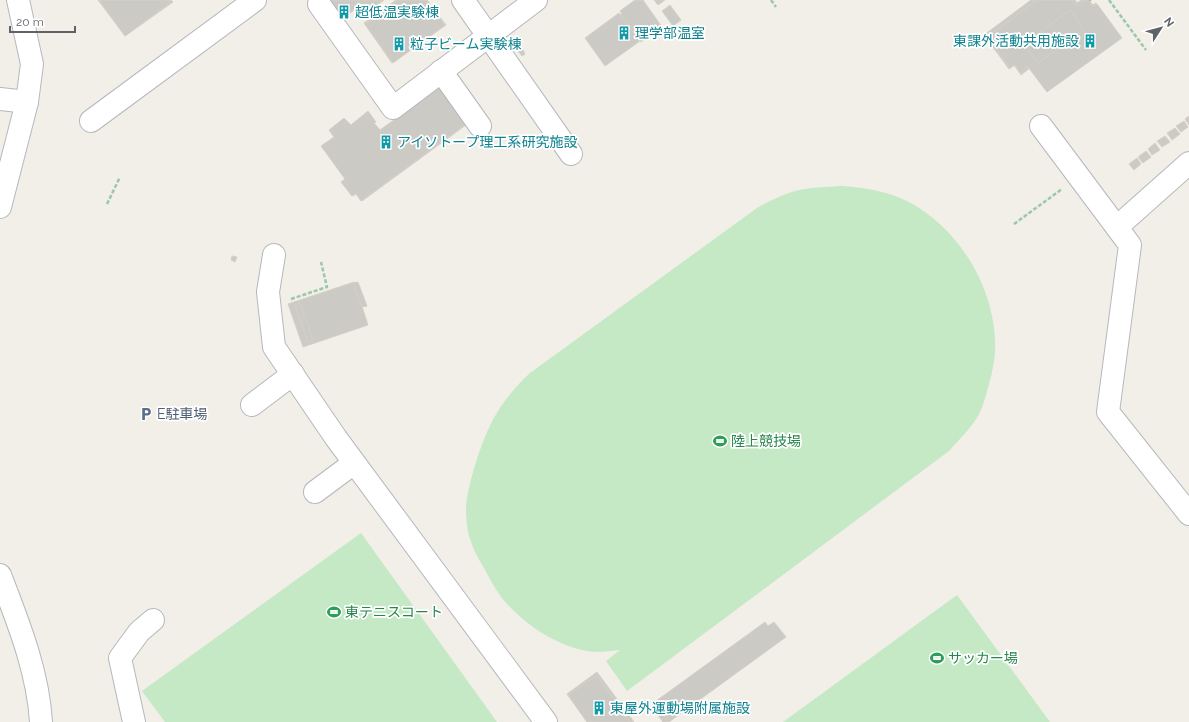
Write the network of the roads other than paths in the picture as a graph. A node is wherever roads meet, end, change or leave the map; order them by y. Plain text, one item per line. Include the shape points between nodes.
1 (18, 0) edge
2 (463, 0) edge
3 (536, 0) edge
4 (244, 3) edge
5 (319, 4) dead end
6 (489, 36) junction
7 (441, 71) junction
8 (0, 99) edge
9 (27, 102) junction
10 (91, 121) dead end
11 (480, 126) dead end
12 (1041, 126) dead end
13 (572, 154) dead end
14 (1189, 163) edge
15 (0, 207) edge
16 (1117, 227) junction
17 (274, 255) dead end
18 (293, 374) junction
19 (252, 404) dead end
20 (354, 463) junction
21 (315, 492) dead end
22 (1189, 514) edge
23 (0, 575) edge
24 (152, 620) dead end
25 (41, 722) edge
26 (134, 722) edge
27 (546, 722) edge

1 - 9 street via 32,64
2 - 6 street
3 - 6 street
4 - 10 street
5 - 7 street via 393,108
6 - 7 street
6 - 13 street
7 - 11 street
8 - 9 street
9 - 15 street
12 - 16 street
14 - 16 street
16 - 22 street via 1130,245 1108,412
17 - 18 street via 268,292 274,347
18 - 19 street
18 - 20 street
20 - 21 street
20 - 27 street
23 - 25 street via 34,672
24 - 26 street via 139,632 120,658

